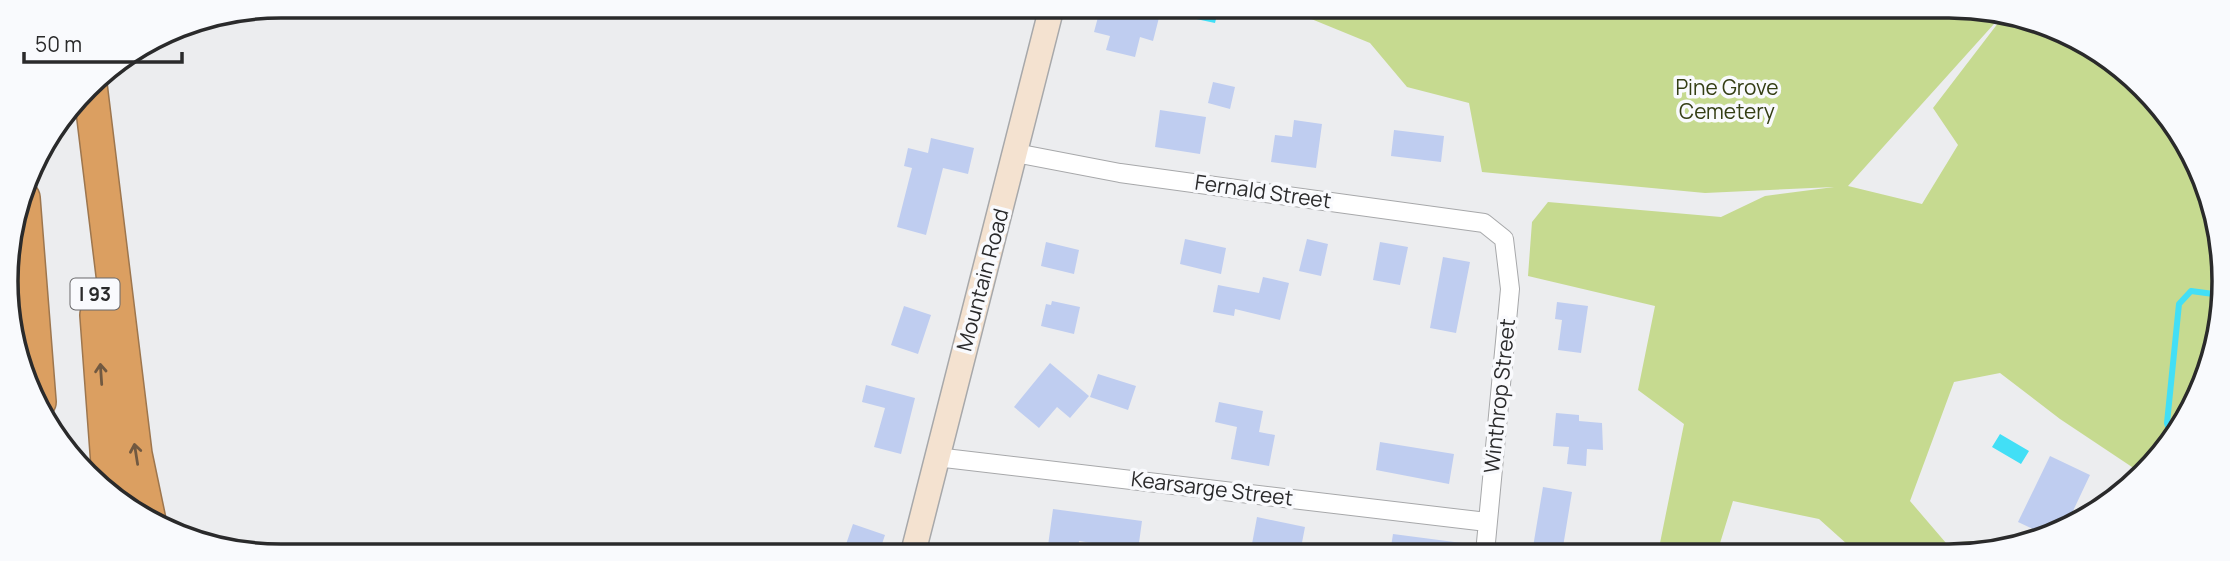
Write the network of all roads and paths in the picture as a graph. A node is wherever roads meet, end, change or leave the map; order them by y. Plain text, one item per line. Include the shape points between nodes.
1 (1049, 18) edge
2 (92, 98) edge
3 (81, 110) edge
4 (1016, 153) junction
5 (25, 219) edge
6 (1504, 239) joint
7 (37, 379) edge
8 (936, 457) junction
9 (109, 480) edge
10 (146, 506) edge
11 (1487, 522) junction
12 (915, 544) edge
13 (1486, 544) edge

1 - 4 main road, Mountain Road
10 -> 2 highway via 135,454
9 -> 3 highway, I 93
4 - 6 street, Fernald Street via 1120,173 1484,223
4 - 8 main road, Mountain Road
5 - 7 highway
6 - 11 street, Winthrop Street via 1510,289
8 - 11 street, Kearsarge Street
8 - 12 main road, Mountain Road
11 - 13 street, Winthrop Street

